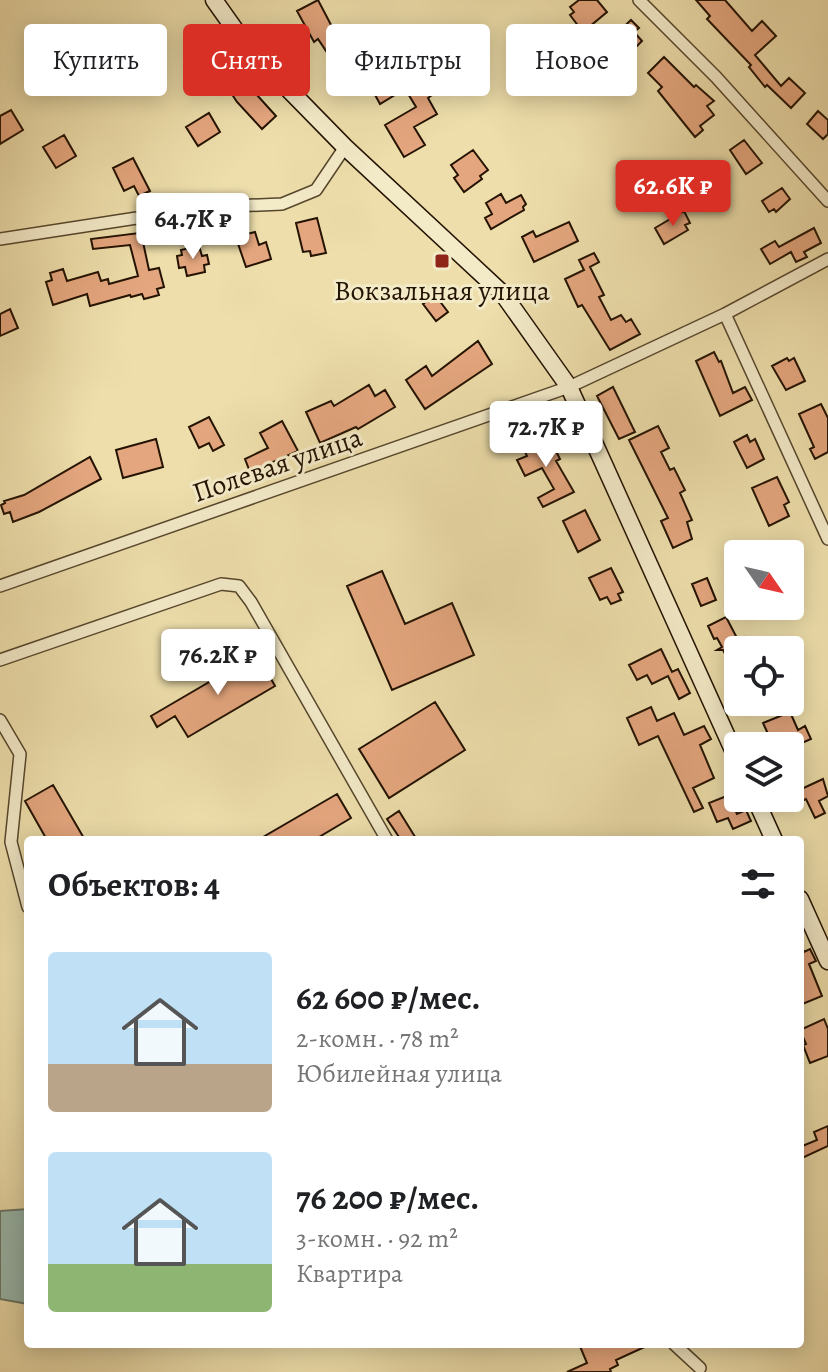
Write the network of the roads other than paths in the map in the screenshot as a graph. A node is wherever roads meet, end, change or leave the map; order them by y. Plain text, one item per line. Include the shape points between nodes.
1 (214, 0) edge
2 (639, 0) edge
3 (345, 147) junction
4 (828, 201) edge
5 (0, 239) edge
6 (828, 259) edge
7 (725, 314) junction
8 (569, 387) junction
9 (828, 539) edge
10 (0, 586) edge
11 (0, 660) edge
12 (0, 720) edge
13 (725, 732) edge
14 (761, 812) edge
15 (385, 836) edge
16 (772, 836) edge
17 (24, 892) edge
18 (804, 908) edge
19 (828, 961) edge
20 (678, 1348) edge
21 (700, 1368) dead end

1 - 3 street via 248,48
2 - 4 street
3 - 5 street via 316,190 282,204 208,207
3 - 8 street via 503,294
6 - 7 street, Полевая улица
7 - 8 street, Полевая улица
7 - 9 street
8 - 10 street, Полевая улица
8 - 13 street
11 - 15 street via 221,584 239,586
12 - 17 street via 20,754 11,842
14 - 16 street
18 - 19 street
20 - 21 street

